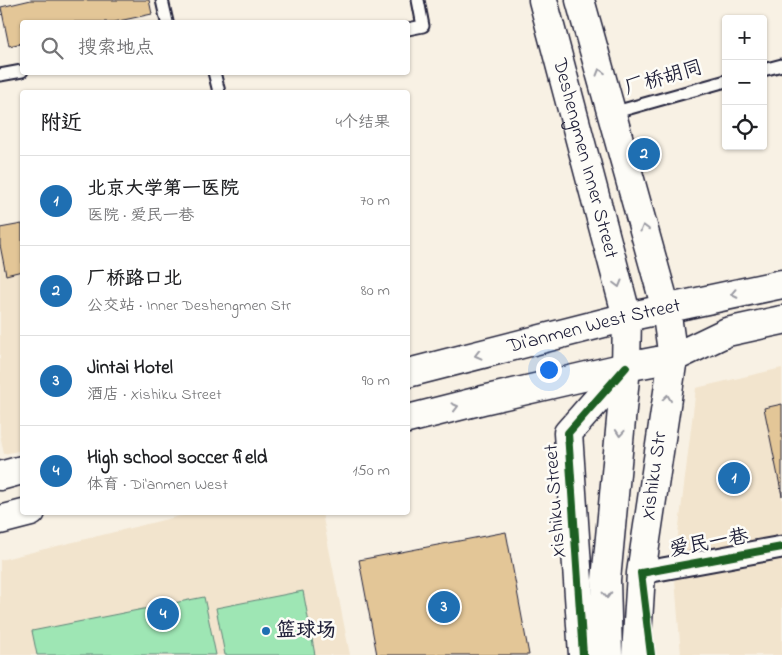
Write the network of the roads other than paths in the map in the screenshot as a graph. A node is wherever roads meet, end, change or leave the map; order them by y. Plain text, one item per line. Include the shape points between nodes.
1 (162, 0) edge
2 (418, 0) edge
3 (542, 0) edge
4 (580, 0) edge
5 (167, 20) edge
6 (410, 29) edge
7 (782, 65) edge
8 (767, 69) edge
9 (20, 71) edge
10 (0, 75) edge
11 (215, 75) edge
12 (722, 82) edge
13 (218, 90) edge
14 (612, 113) junction
15 (782, 284) edge
16 (666, 309) junction
17 (627, 317) junction
18 (782, 320) edge
19 (673, 358) junction
20 (626, 367) junction
21 (410, 372) edge
22 (410, 418) edge
23 (20, 471) edge
24 (0, 476) edge
25 (20, 515) edge
26 (0, 520) edge
27 (782, 547) edge
28 (641, 573) junction
29 (583, 655) edge
30 (608, 655) edge
31 (636, 655) edge
32 (651, 655) edge

1 - 5 lane
2 - 6 lane via 423,26
3 -> 17 main road, Deshengmen Inner Street
14 -> 4 main road, Xishiku Str
7 - 8 lane
9 - 10 lane
11 - 13 lane
12 - 14 lane, 厂桥胡同
16 -> 14 main road, Xishiku Str
15 -> 16 main road, Di'anmen West Street
16 - 17 main road, Di'anmen West Street
16 - 19 main road, Xishiku Str
17 - 20 main road, Deshengmen Inner Street
17 -> 21 main road, Di'anmen West Street
18 - 19 main road via 727,332
19 - 20 main road
28 -> 19 main road, Xishiku Str
22 -> 20 main road
20 - 29 main road, Xishiku Street via 568,432
20 -> 30 main road via 606,580
23 - 24 main road
25 - 26 main road
27 - 28 street, 爱民一巷
28 - 31 main road, Xishiku Str
28 - 32 main road

